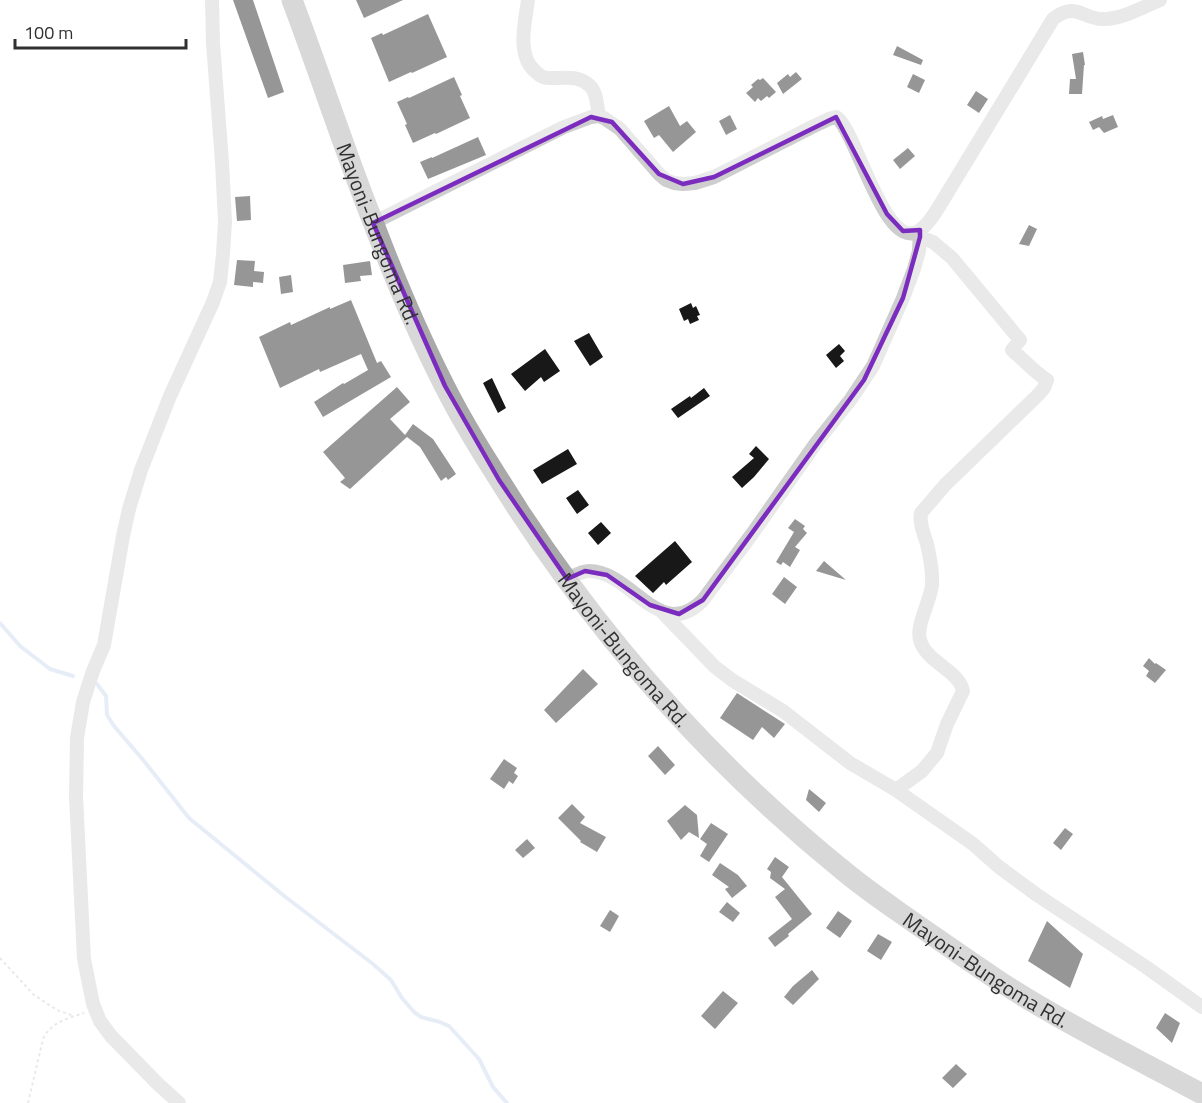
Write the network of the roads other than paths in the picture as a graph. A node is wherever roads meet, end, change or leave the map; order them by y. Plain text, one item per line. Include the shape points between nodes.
1 (212, 0) edge
2 (292, 0) edge
3 (528, 0) edge
4 (1160, 0) edge
5 (599, 116) junction
6 (373, 223) junction
7 (920, 234) junction
8 (567, 579) junction
9 (660, 610) junction
10 (896, 790) junction
11 (1202, 1007) edge
12 (1202, 1094) edge
13 (179, 1103) edge

1 - 13 street via 225,222 220,282 141,470 123,536 104,645 83,702 77,738 84,959 95,1010 111,1036
2 - 6 main road, Mayoni-Bungoma Rd.
3 - 5 street via 523,36 530,67 545,78 570,77 588,83
4 - 7 street via 1112,18 1070,10 1053,19
5 - 6 street via 564,127
5 - 7 street via 620,129 658,174 683,184 714,177 833,117 839,118 887,214 903,231
6 - 8 main road, Mayoni-Bungoma Rd. via 444,386 499,480
7 - 9 street via 919,250 903,298 864,380 703,600 687,613
7 - 10 street via 952,258 1020,340 1012,350 1047,380 1038,395 945,484 921,513 932,582 919,637 921,645 958,680 963,691 937,753 922,771
8 - 9 street via 585,571 607,575
8 - 12 main road, Mayoni-Bungoma Rd. via 664,699 723,762 847,874 1003,984
9 - 10 street via 732,680 783,711 850,763
10 - 11 street via 1030,890

